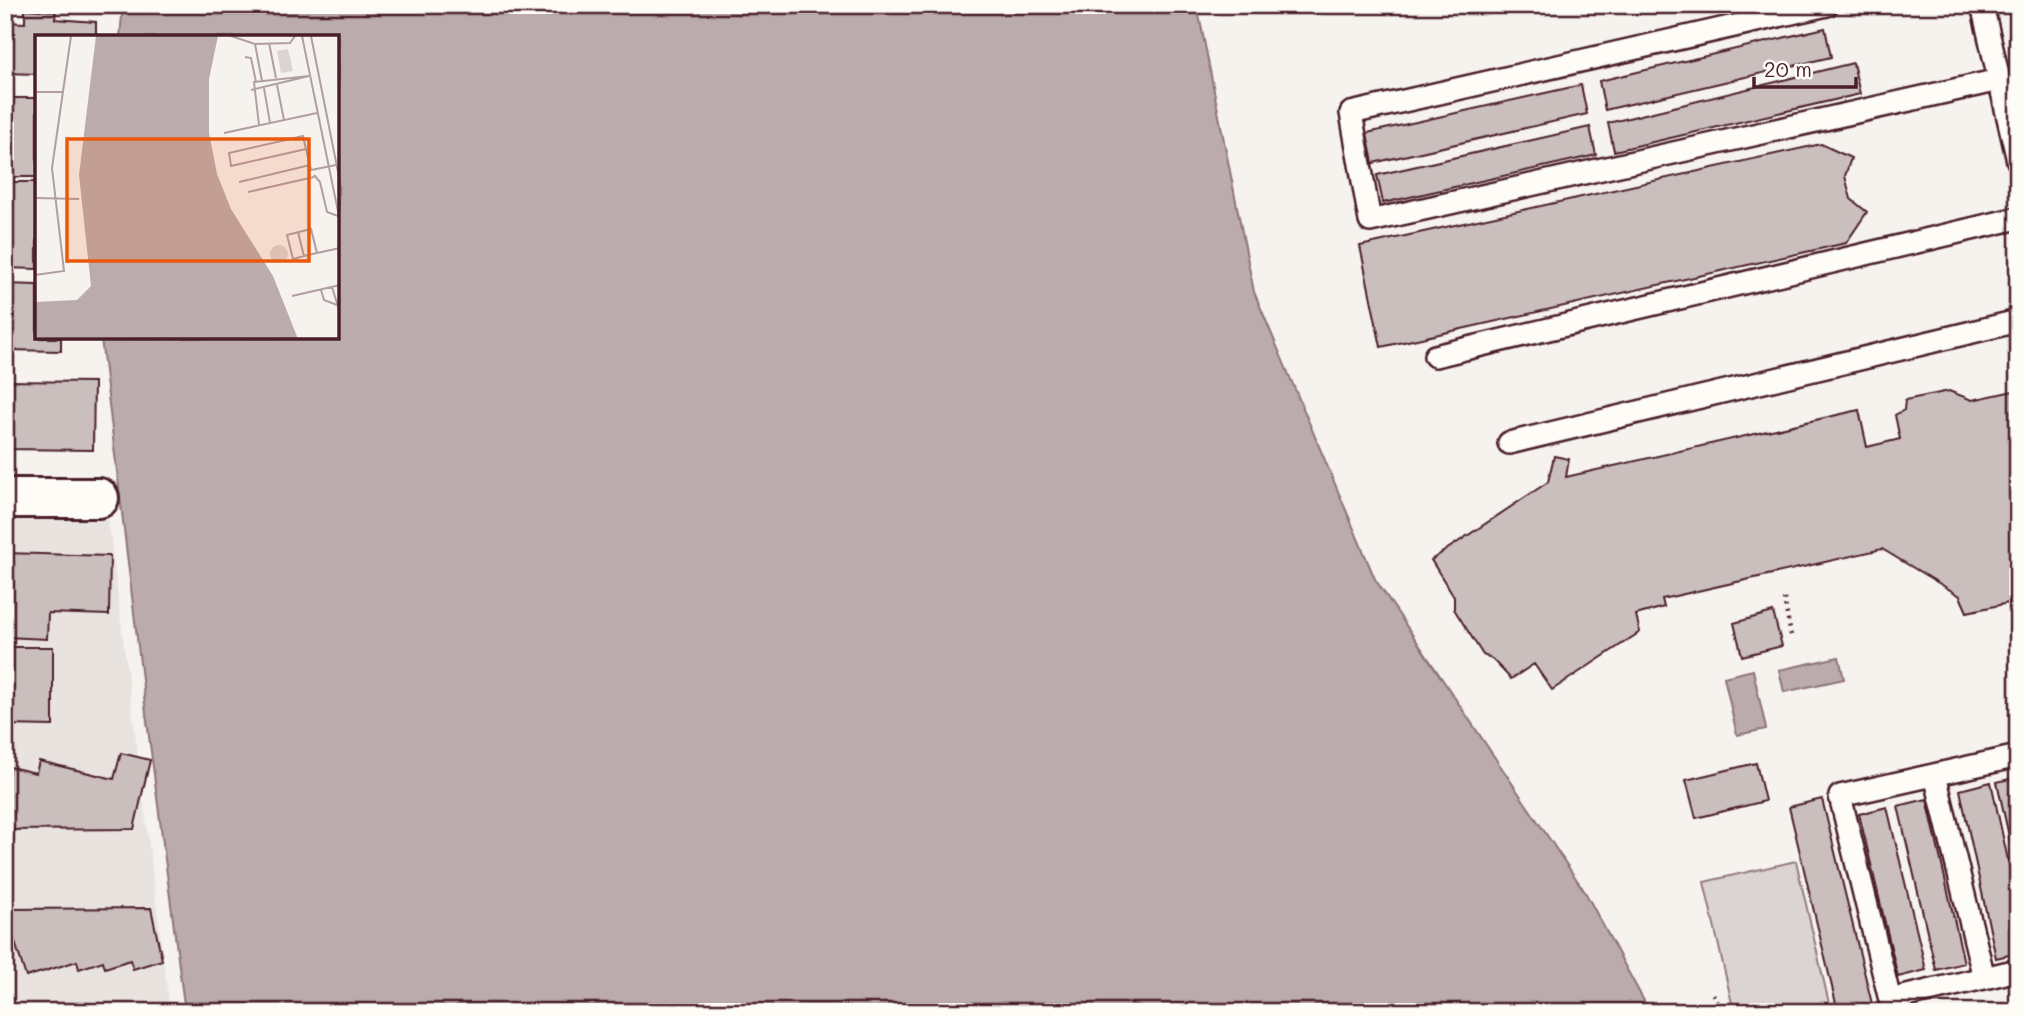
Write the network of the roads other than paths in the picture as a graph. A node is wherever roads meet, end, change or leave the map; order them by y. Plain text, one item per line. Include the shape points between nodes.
1 (1826, 5) edge
2 (1982, 5) edge
3 (1999, 80) junction
4 (2018, 161) edge
5 (2018, 218) edge
6 (2018, 321) edge
7 (1435, 356) dead end
8 (1510, 443) dead end
9 (5, 498) edge
10 (99, 498) dead end
11 (2018, 756) edge
12 (1935, 775) junction
13 (2018, 971) edge
14 (1984, 978) junction

1 - 3 lane via 1351,113 1370,221
2 - 3 lane
3 - 4 lane
5 - 7 lane
6 - 8 lane
9 - 10 street
11 - 12 lane
12 - 14 lane
12 - 14 lane via 1840,796 1890,1000
13 - 14 lane

